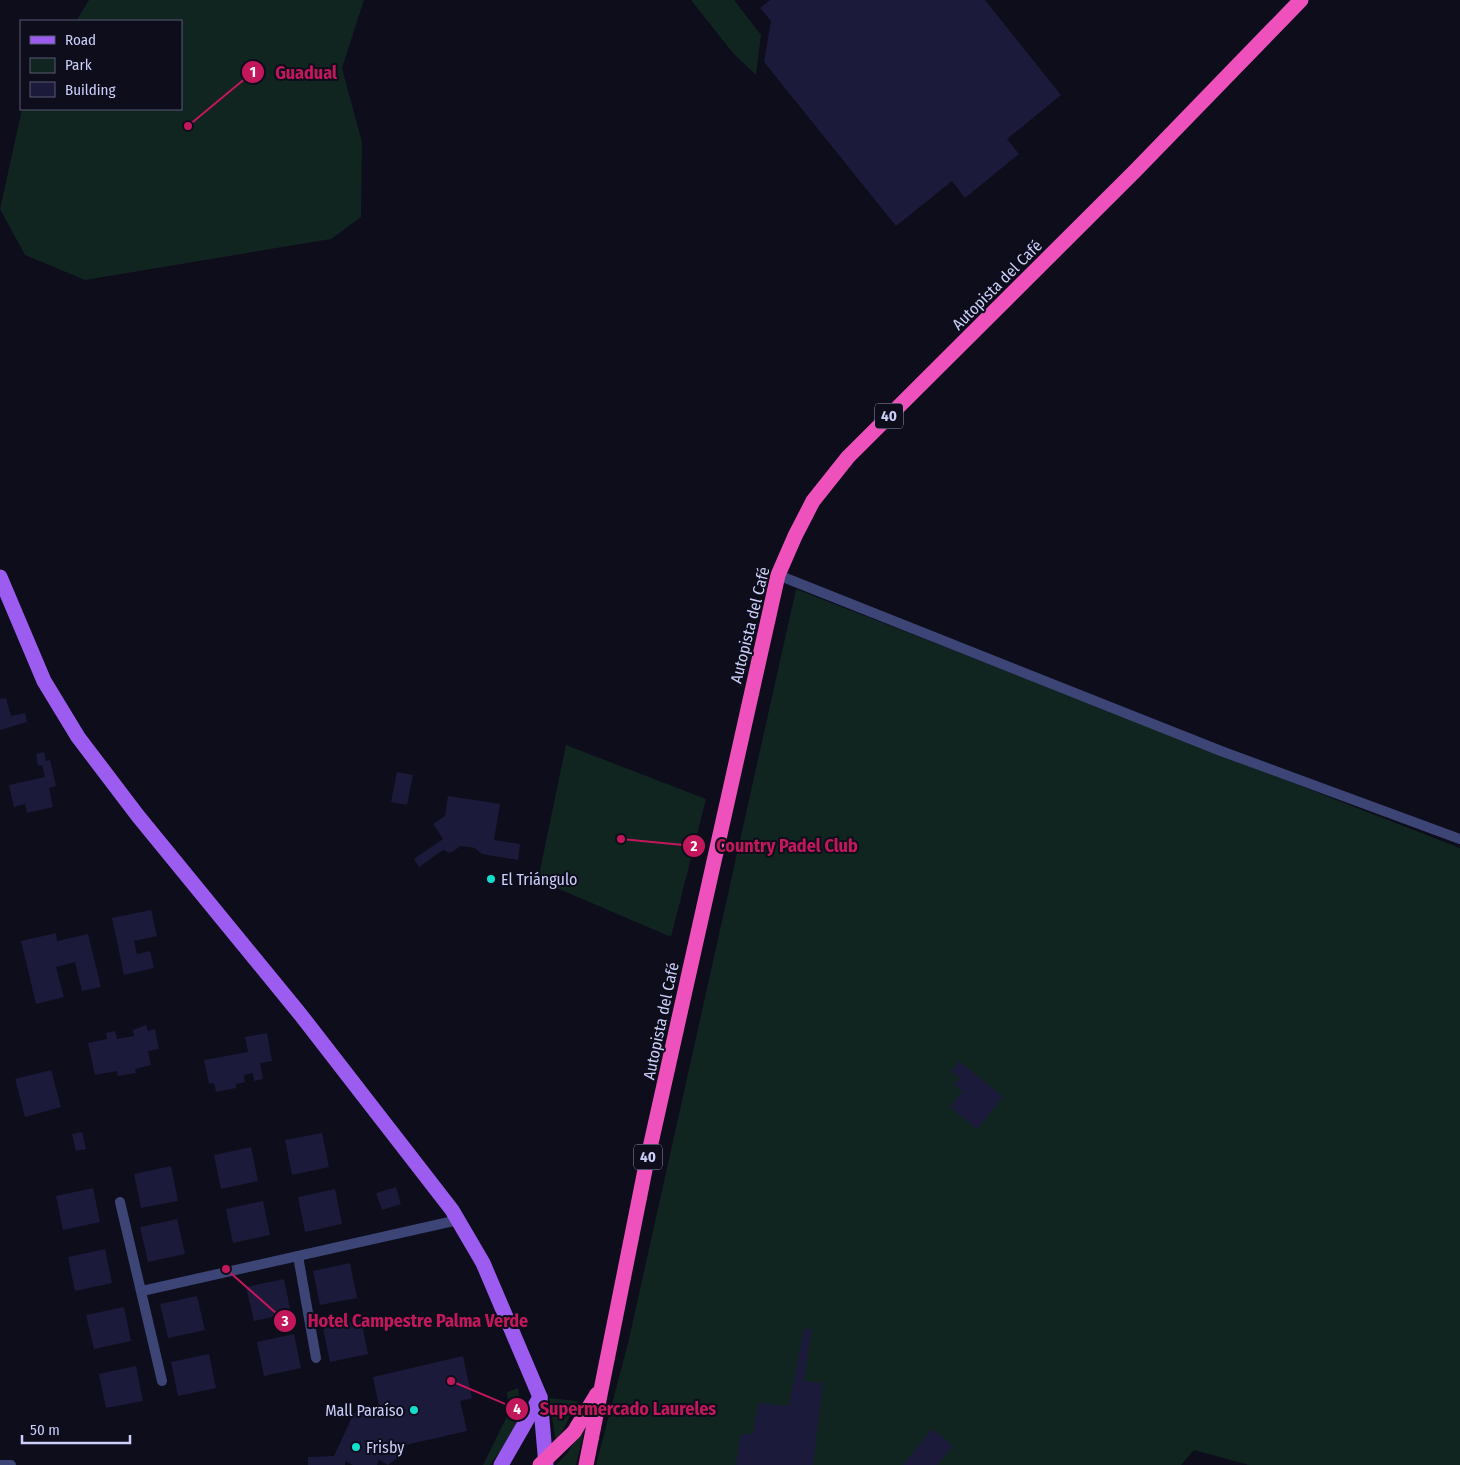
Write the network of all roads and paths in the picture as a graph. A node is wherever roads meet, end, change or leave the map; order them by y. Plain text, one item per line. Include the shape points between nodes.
1 (1301, 0) edge
2 (778, 575) junction
3 (0, 577) edge
4 (1460, 840) edge
5 (120, 1202) dead end
6 (458, 1220) junction
7 (298, 1256) junction
8 (142, 1291) junction
9 (316, 1358) dead end
10 (608, 1359) junction
11 (162, 1381) dead end
12 (540, 1397) junction
13 (544, 1464) edge
14 (0, 1465) edge
15 (11, 1465) edge
16 (501, 1465) edge
17 (586, 1465) edge

1 - 2 highway, Autopista del Café / 40 via 848,457 814,501
2 - 4 street via 1221,751
2 - 10 highway, Autopista del Café / 40 via 645,1170
3 - 6 main road via 44,680 78,737 138,816 300,1014
5 - 8 street
6 - 7 street
6 - 12 main road via 483,1263
7 - 8 street
7 - 9 street
8 - 11 street
10 - 13 highway, Autopista del Café / 40 via 595,1398 574,1432
10 - 17 highway, Autopista del Café / 40
12 - 13 main road
12 - 16 main road
14 - 15 street

